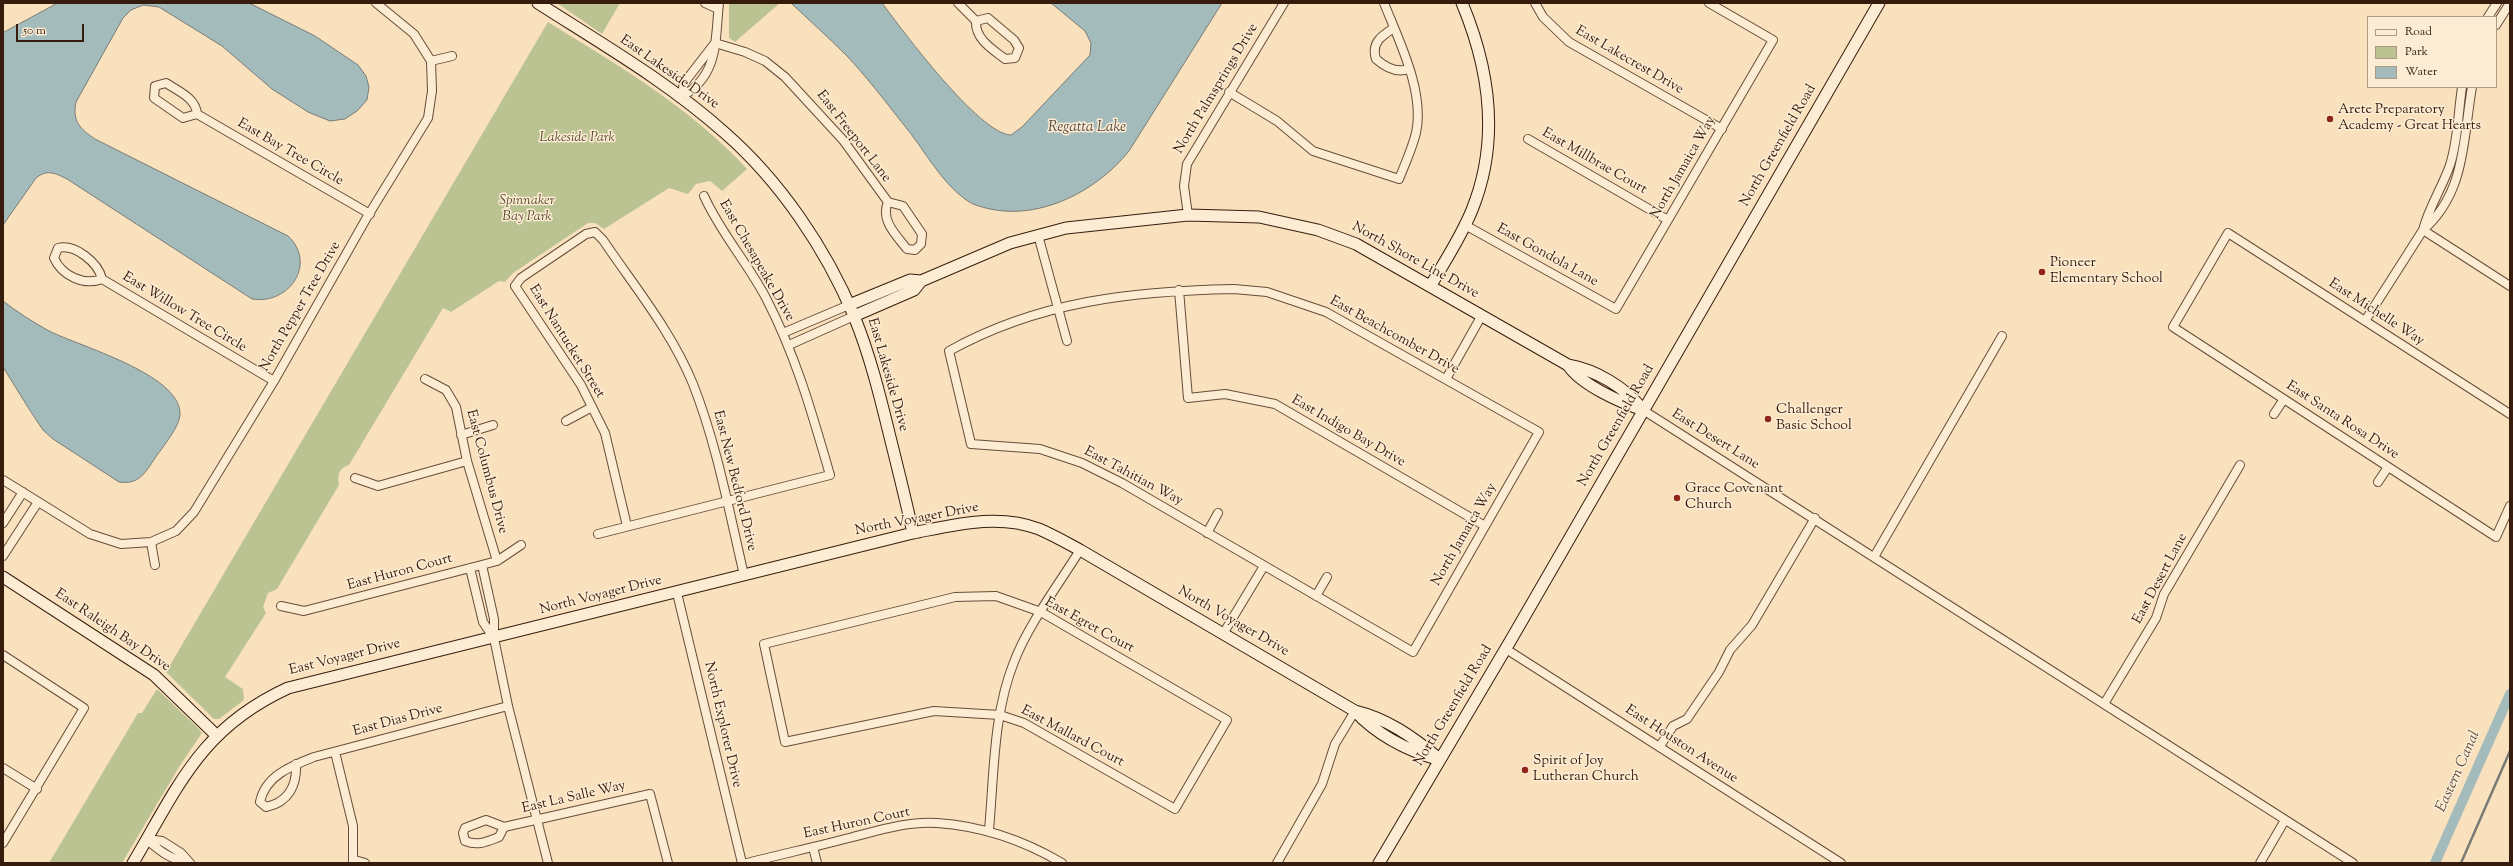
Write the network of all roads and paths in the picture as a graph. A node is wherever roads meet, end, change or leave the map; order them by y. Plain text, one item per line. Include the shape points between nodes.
1 (376, 3) edge
2 (538, 3) edge
3 (705, 3) edge
4 (958, 3) edge
5 (1284, 3) edge
6 (1384, 3) edge
7 (1462, 3) edge
8 (1535, 3) edge
9 (1709, 3) edge
10 (1879, 3) edge
11 (2496, 3) edge
12 (2510, 3) edge
13 (719, 6) edge
14 (2489, 16) edge
15 (976, 21) junction
16 (2497, 23) edge
17 (1394, 28) junction
18 (715, 43) junction
19 (452, 56) dead end
20 (431, 61) junction
21 (1409, 69) junction
22 (2462, 88) edge
23 (2472, 88) edge
24 (1229, 92) junction
25 (681, 97) junction
26 (198, 114) junction
27 (1722, 129) junction
28 (1528, 139) dead end
29 (704, 196) dead end
30 (888, 202) junction
31 (370, 214) junction
32 (1188, 215) junction
33 (1668, 220) junction
34 (1465, 225) junction
35 (2423, 230) junction
36 (595, 232) joint
37 (1038, 235) junction
38 (102, 279) junction
39 (921, 281) junction
40 (1431, 285) junction
41 (2510, 286) edge
42 (1180, 290) junction
43 (849, 305) junction
44 (1056, 308) junction
45 (1616, 309) joint
46 (1482, 315) junction
47 (854, 316) junction
48 (2365, 321) junction
49 (2172, 327) joint
50 (783, 333) junction
51 (2002, 336) dead end
52 (1067, 341) dead end
53 (789, 345) junction
54 (1446, 379) junction
55 (425, 380) dead end
56 (274, 381) junction
57 (2284, 399) junction
58 (592, 407) junction
59 (1643, 410) junction
60 (2274, 414) dead end
61 (2510, 414) edge
62 (566, 421) dead end
63 (493, 425) dead end
64 (1540, 432) joint
65 (461, 435) junction
66 (972, 444) joint
67 (467, 462) junction
68 (2240, 466) dead end
69 (2388, 467) junction
70 (355, 478) dead end
71 (3, 480) edge
72 (2378, 482) dead end
73 (23, 492) junction
74 (38, 502) junction
75 (727, 502) junction
76 (2510, 506) edge
77 (1218, 513) dead end
78 (1815, 518) junction
79 (3, 523) edge
80 (627, 526) junction
81 (1485, 526) junction
82 (913, 533) junction
83 (1207, 533) junction
84 (598, 534) dead end
85 (152, 542) junction
86 (521, 545) dead end
87 (1080, 550) junction
88 (3, 556) edge
89 (1874, 557) junction
90 (496, 561) junction
91 (155, 565) dead end
92 (482, 565) junction
93 (1264, 566) junction
94 (470, 568) junction
95 (744, 575) junction
96 (3, 577) edge
97 (1327, 577) dead end
98 (677, 593) junction
99 (1316, 596) junction
100 (281, 606) dead end
101 (1041, 612) junction
102 (1223, 634) junction
103 (494, 638) junction
104 (1506, 649) junction
105 (1413, 652) joint
106 (3, 655) edge
107 (2104, 704) junction
108 (508, 706) junction
109 (1355, 711) junction
110 (1000, 715) junction
111 (216, 735) junction
112 (785, 742) joint
113 (1660, 746) junction
114 (335, 752) junction
115 (1440, 760) junction
116 (296, 764) junction
117 (3, 768) edge
118 (37, 789) junction
119 (1174, 809) joint
120 (537, 820) junction
121 (2285, 820) junction
122 (504, 827) junction
123 (989, 830) junction
124 (147, 839) junction
125 (3, 843) edge
126 (813, 847) junction
127 (354, 861) edge
128 (188, 862) edge
129 (133, 863) edge
130 (365, 863) edge
131 (548, 863) edge
132 (668, 863) edge
133 (742, 863) edge
134 (747, 863) edge
135 (817, 863) edge
136 (1062, 863) edge
137 (1276, 863) edge
138 (1379, 863) edge
139 (1841, 863) edge
140 (2260, 863) edge
141 (2353, 863) edge

1 - 20 street via 414,34
2 - 25 street, East Lakeside Drive
3 - 13 street
4 - 15 street
5 - 24 street, North Palmsprings Drive
6 - 17 street
7 - 34 street via 1482,59 1489,122 1485,166
8 - 27 street, East Lakecrest Drive via 1543,17 1569,42
9 - 27 street, North Jamaica Way via 1773,40
10 - 59 street, North Greenfield Road
11 - 14 street
12 - 16 street
13 - 18 street
15 - 15 street via 980,38 1005,59 1015,58 1019,48 1014,40 988,18
17 - 21 street
17 - 21 street via 1376,42 1373,51 1376,59 1393,70 1401,72
18 - 25 street via 684,83
18 - 25 street via 710,68 694,90
18 - 30 street, East Freeport Lane via 745,52 765,62 785,77 843,140
19 - 20 street
20 - 31 street, North Pepper Tree Drive via 432,92 428,118
21 - 24 street via 1416,96 1416,132 1399,179 1313,152 1277,121
22 - 35 street via 2454,149 2444,181 2427,213
23 - 35 street via 2465,151 2454,185 2437,218
24 - 32 street, North Palmsprings Drive via 1187,164 1184,186
25 - 43 street, East Lakeside Drive via 727,134 764,174 813,239
26 - 26 street, East Bay Tree Circle via 197,107 190,99 166,83 155,86 154,98 166,108 183,118
26 - 31 street, East Bay Tree Circle
27 - 33 street, North Jamaica Way
28 - 33 street, East Millbrae Court
29 - 50 street, East Chesapeake Drive via 715,219 765,296
30 - 30 street, East Freeport Lane via 885,209 886,220 907,249 915,250 921,244 922,234 903,206
31 - 56 street, North Pepper Tree Drive
32 - 37 street, North Shore Line Drive via 1088,225
32 - 40 street, North Shore Line Drive via 1259,217 1318,230 1362,247
33 - 45 street, North Jamaica Way
34 - 40 street
34 - 45 street, East Gondola Lane
35 - 41 street
35 - 48 street
36 - 58 street, East Nantucket Street via 579,238 521,278 515,286 581,385
36 - 75 street, East New Bedford Drive via 672,341 689,376 713,440
37 - 39 street, North Shore Line Drive via 1010,243
37 - 44 street
38 - 38 street, East Willow Tree Circle via 100,270 89,259 67,246 58,248 54,258 57,265 67,273 83,282 92,283
38 - 56 street, East Willow Tree Circle
39 - 43 street via 910,280
39 - 47 street via 914,290
40 - 46 street, North Shore Line Drive
42 - 44 street, East Beachcomber Drive via 1094,299
42 - 54 street, East Beachcomber Drive via 1234,289 1267,292 1295,300 1356,327
42 - 81 street, East Indigo Bay Drive via 1188,398 1226,394 1275,404
43 - 47 street, East Lakeside Drive
43 - 50 street
44 - 52 street
44 - 66 street, East Beachcomber Drive via 990,330 949,351
46 - 54 street
46 - 59 street, North Shore Line Drive via 1568,365 1585,368 1631,395
47 - 53 street
47 - 82 street, East Lakeside Drive via 879,393
48 - 49 street, East Michelle Way via 2228,234
48 - 61 street, East Michelle Way
49 - 57 street, East Santa Rosa Drive
50 - 53 street, East Chesapeake Drive
51 - 89 street
53 - 75 street, East Chesapeake Drive via 806,390 830,475
54 - 64 street, East Beachcomber Drive
55 - 65 street, East Columbus Drive via 446,390 456,407
56 - 85 street, North Pepper Tree Drive via 194,512 176,531
57 - 60 street
57 - 69 street, East Santa Rosa Drive
58 - 62 street
58 - 80 street, East Nantucket Street via 606,433
59 - 78 street, East Desert Lane
59 - 104 street, North Greenfield Road
63 - 65 street
64 - 81 street, North Jamaica Way
65 - 67 street, East Columbus Drive
66 - 83 street, East Tahitian Way via 1040,448 1082,463 1122,483
67 - 70 street via 378,486
67 - 90 street, East Columbus Drive
68 - 107 street, East Desert Lane via 2164,594 2156,618
69 - 72 street
69 - 76 street, East Santa Rosa Drive via 2496,536
71 - 73 street
73 - 74 street
73 - 79 street
74 - 85 street via 90,534 120,544
74 - 88 street
75 - 80 street
75 - 95 street, East New Bedford Drive
77 - 83 street
78 - 89 street, East Desert Lane
78 - 113 street via 1752,625 1730,650 1719,672 1687,719 1673,726
80 - 84 street
81 - 105 street, North Jamaica Way
82 - 87 street, North Voyager Drive via 978,521 1006,522 1038,529
82 - 95 street, North Voyager Drive
83 - 93 street, East Tahitian Way
85 - 91 street
86 - 90 street, East Huron Court
87 - 101 street
87 - 102 street, North Voyager Drive
89 - 107 street, East Desert Lane
90 - 92 street, East Huron Court
92 - 94 street, East Huron Court
92 - 103 street via 494,619
93 - 99 street, East Tahitian Way
93 - 102 street
94 - 100 street, East Huron Court via 304,611
94 - 103 street via 483,622
95 - 98 street, North Voyager Drive
96 - 111 street, East Raleigh Bay Drive via 154,675
97 - 99 street
98 - 103 street, North Voyager Drive
98 - 133 street, North Explorer Drive
99 - 105 street, East Tahitian Way
101 - 110 street via 1014,662
101 - 112 street, East Egret Court via 996,596 955,597 764,644
101 - 119 street, East Egret Court via 1227,720
102 - 109 street, North Voyager Drive
103 - 108 street
103 - 111 street, East Voyager Drive via 288,688 256,704
104 - 113 street, East Houston Avenue
104 - 115 street, North Greenfield Road
106 - 118 street via 84,708
107 - 121 street, East Desert Lane
108 - 114 street, East Dias Drive
108 - 120 street
109 - 115 street, North Voyager Drive via 1374,715 1420,743
109 - 137 street via 1334,744 1322,784
110 - 112 street, East Mallard Court via 934,711
110 - 119 street, East Mallard Court via 1024,723
110 - 123 street
111 - 124 street via 187,770
113 - 139 street, East Houston Avenue
114 - 116 street, East Dias Drive
114 - 127 street via 353,826
115 - 138 street, North Greenfield Road
116 - 116 street, East Dias Drive via 280,772 266,786 260,802 266,807 275,805 290,794 297,779
117 - 118 street
118 - 125 street
120 - 122 street, East La Salle Way
120 - 131 street
120 - 132 street, East La Salle Way via 650,794
121 - 140 street
121 - 141 street, East Desert Lane
122 - 122 street via 486,820 465,828 463,834 465,841 475,845 499,837
123 - 126 street, East Huron Court via 936,823 900,826
123 - 136 street, East Huron Court via 1041,850
124 - 128 street via 162,841 181,853
124 - 129 street
126 - 134 street, East Huron Court
126 - 135 street
127 - 130 street

